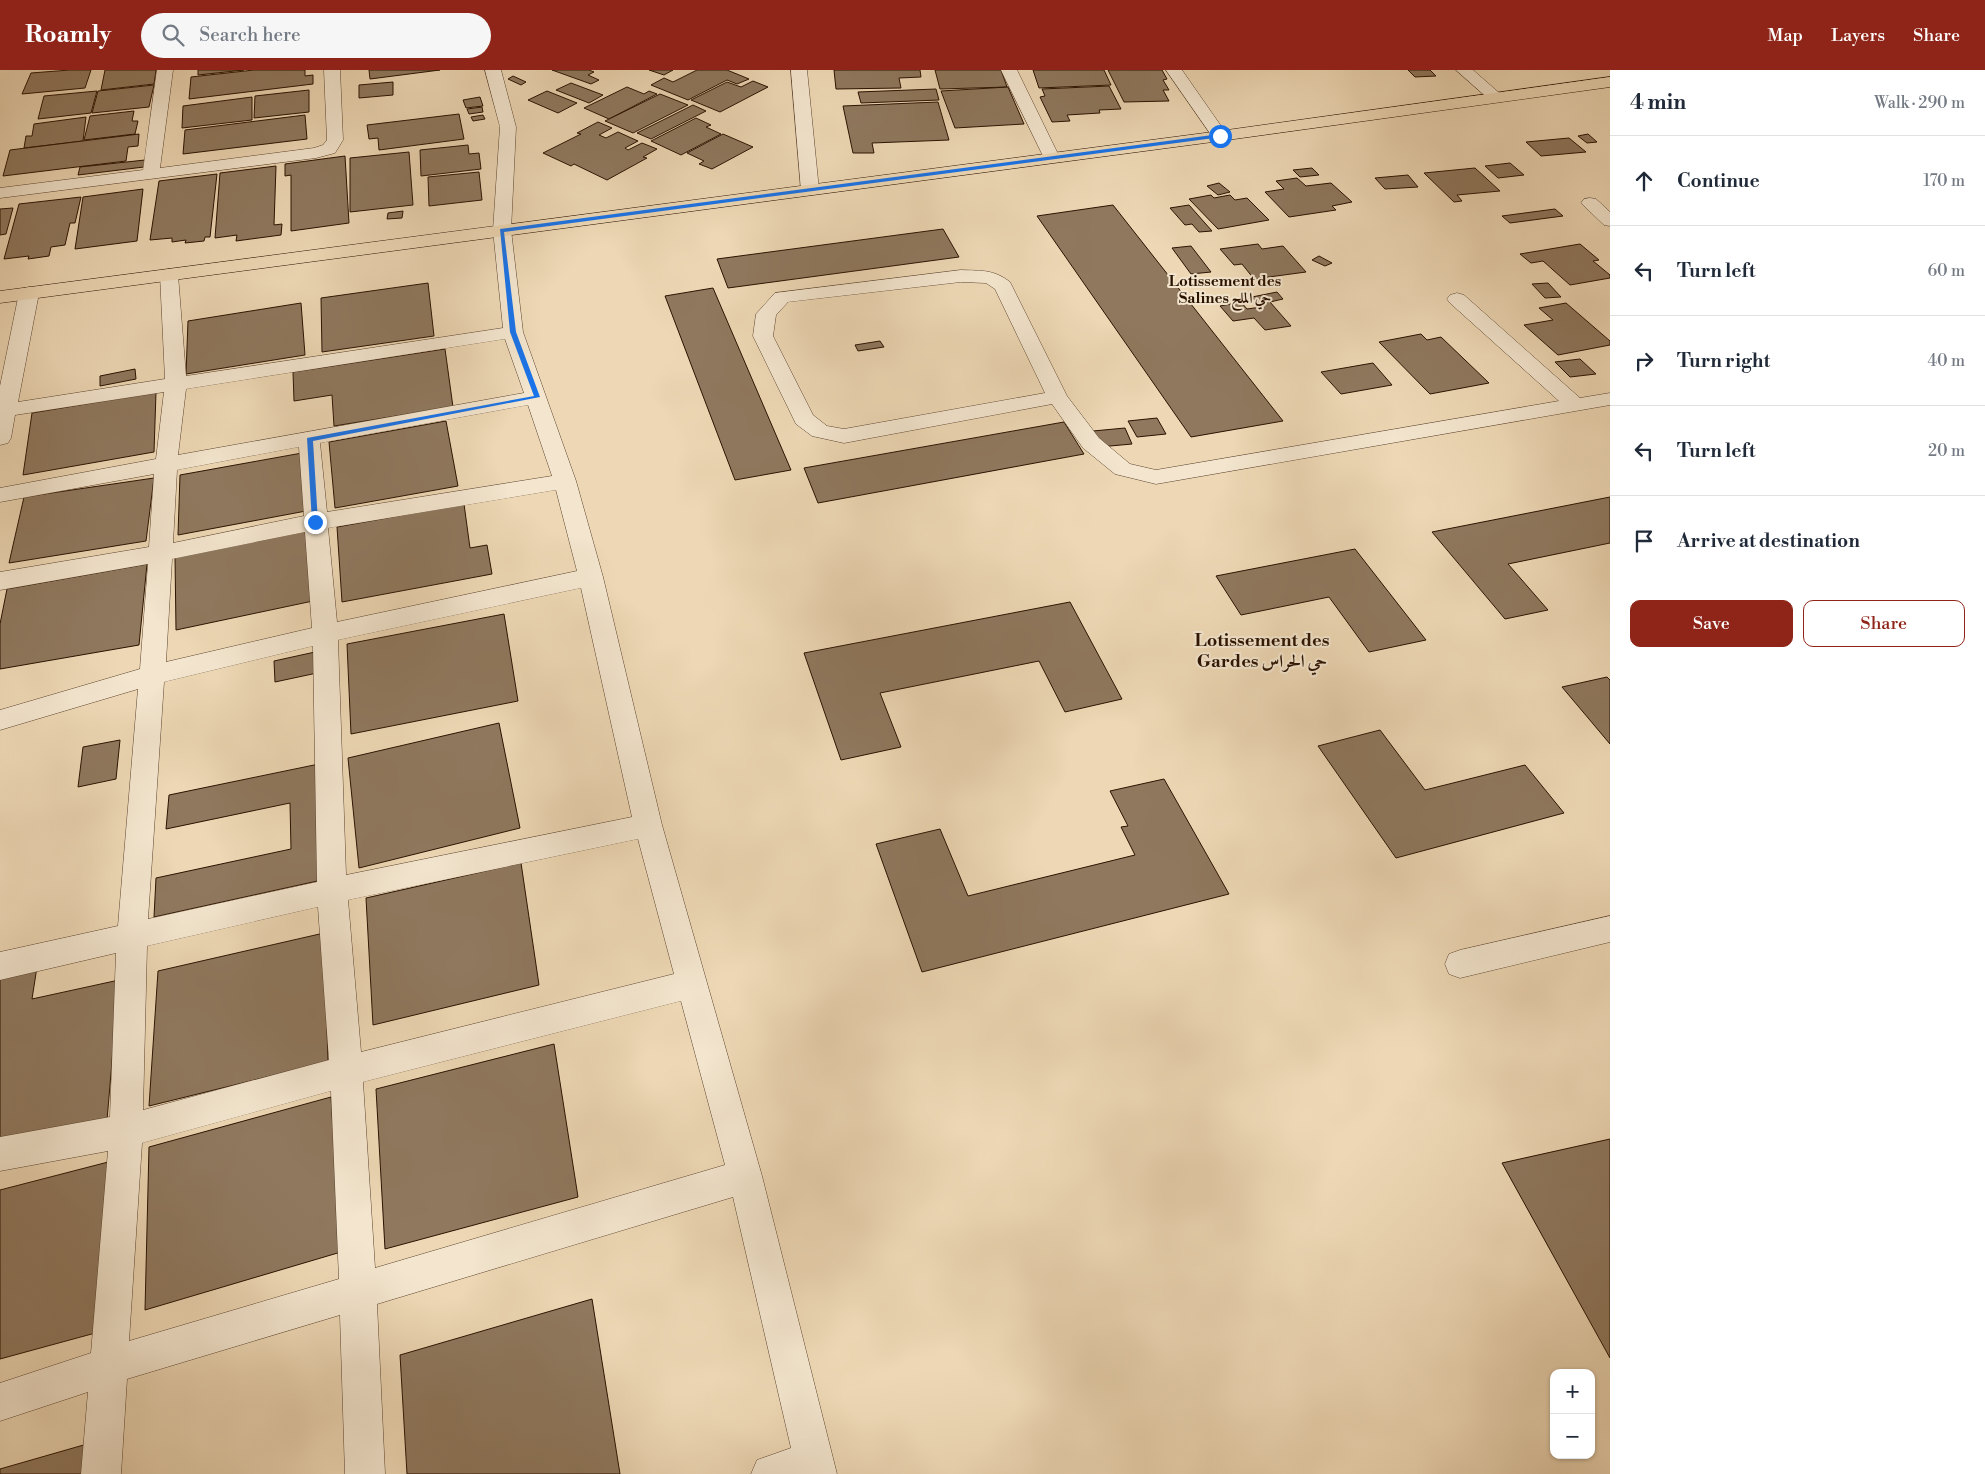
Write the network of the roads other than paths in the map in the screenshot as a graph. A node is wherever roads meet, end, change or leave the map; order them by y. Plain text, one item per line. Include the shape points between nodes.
1 (165, 70) edge
2 (332, 70) edge
3 (493, 70) edge
4 (798, 70) edge
5 (1009, 70) edge
6 (1174, 70) edge
7 (1464, 70) edge
8 (1610, 82) edge
9 (1498, 98) junction
10 (1220, 136) junction
11 (1052, 158) junction
12 (151, 174) junction
13 (810, 190) junction
14 (0, 193) edge
15 (1590, 203) dead end
16 (1610, 221) edge
17 (502, 230) junction
18 (170, 275) junction
19 (29, 293) junction
20 (0, 297) edge
21 (1457, 299) dead end
22 (513, 332) junction
23 (176, 383) junction
24 (537, 397) junction
25 (1057, 397) junction
26 (1610, 399) edge
27 (1575, 404) junction
28 (3, 411) edge
29 (0, 438) edge
30 (309, 439) junction
31 (166, 466) junction
32 (565, 481) junction
33 (0, 495) edge
34 (315, 522) junction
35 (161, 553) junction
36 (591, 577) junction
37 (0, 581) edge
38 (325, 634) junction
39 (152, 675) junction
40 (0, 720) edge
41 (648, 825) junction
42 (332, 891) junction
43 (1610, 929) edge
44 (132, 935) junction
45 (1460, 964) dead end
46 (0, 966) edge
47 (692, 984) junction
48 (346, 1071) junction
49 (126, 1131) junction
50 (0, 1154) edge
51 (745, 1176) junction
52 (358, 1292) junction
53 (108, 1366) junction
54 (0, 1402) edge
55 (815, 1468) edge
56 (101, 1474) edge
57 (365, 1474) edge
58 (771, 1474) edge

1 - 12 street
2 - 12 street via 335,140 329,149
3 - 17 street via 508,127
4 - 13 street
5 - 11 street
6 - 10 street
7 - 9 street
8 - 9 main road
9 - 10 main road
10 - 11 main road
11 - 13 main road
12 - 14 street
13 - 17 main road
15 - 16 street
17 - 18 main road
17 - 22 street
18 - 19 main road
18 - 23 street
19 - 20 main road
19 - 28 street
21 - 27 street
22 - 23 street
22 - 24 street
23 - 28 street
23 - 31 street
24 - 30 street
24 - 32 street
25 - 25 street via 1003,286 992,277 962,276 782,297 766,314 762,336 804,419 820,431 844,436
25 - 27 street via 1091,443 1123,469 1156,477
26 - 27 street
28 - 29 street
30 - 31 street
30 - 34 street
31 - 33 street
31 - 35 street
32 - 34 street
32 - 36 street
34 - 35 street
34 - 38 street
35 - 37 street
35 - 39 street
36 - 38 street
36 - 41 street
38 - 39 street
38 - 42 street
39 - 40 street
39 - 44 street
41 - 42 street
41 - 47 street
42 - 44 street
42 - 48 street
43 - 45 street
44 - 46 street
44 - 49 street
47 - 48 street
47 - 51 street
48 - 49 street
48 - 52 street
49 - 50 street
49 - 53 street
51 - 52 street
51 - 55 street
52 - 53 street
52 - 57 street
53 - 54 street
53 - 56 street
55 - 58 street

